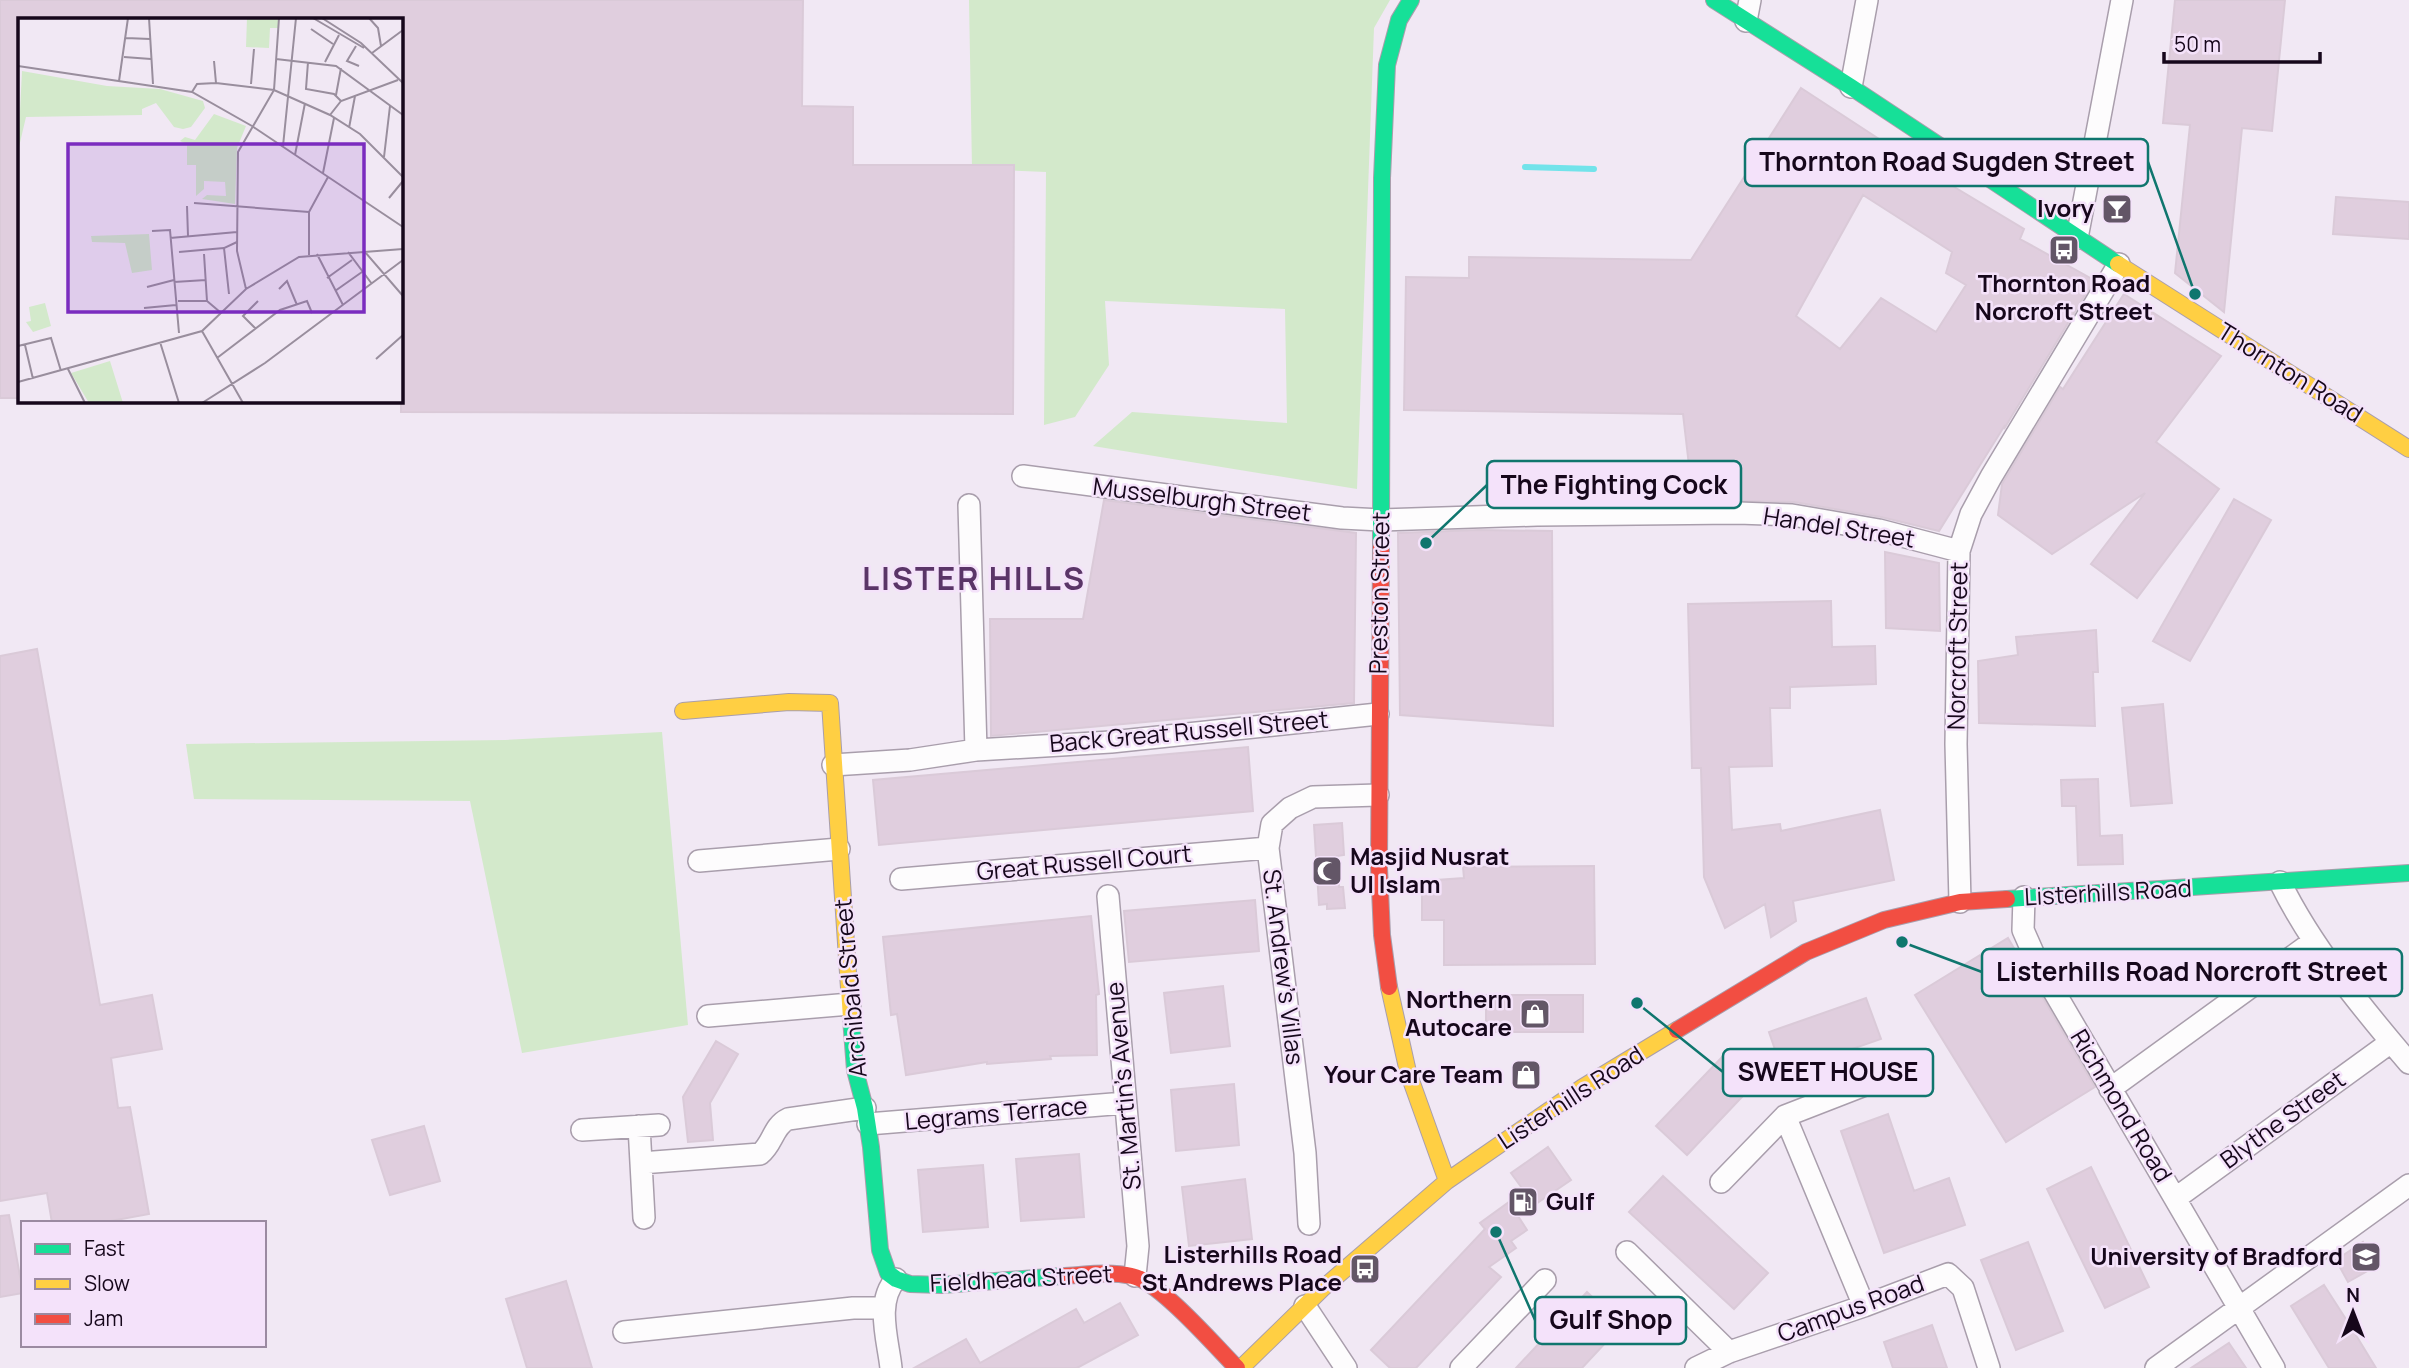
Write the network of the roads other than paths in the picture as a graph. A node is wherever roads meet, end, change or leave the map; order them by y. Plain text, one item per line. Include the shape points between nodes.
1 (1411, 0) edge
2 (1714, 0) edge
3 (1750, 0) edge
4 (1867, 0) edge
5 (2122, 0) edge
6 (1746, 21) junction
7 (1851, 87) junction
8 (2077, 238) junction
9 (2119, 264) junction
10 (2409, 449) edge
11 (1023, 476) dead end
12 (969, 505) dead end
13 (1381, 520) junction
14 (1959, 551) junction
15 (683, 710) dead end
16 (1378, 714) junction
17 (976, 750) junction
18 (833, 765) junction
19 (1378, 795) junction
20 (1268, 848) junction
21 (839, 849) junction
22 (699, 861) dead end
23 (2409, 873) edge
24 (1106, 878) junction
25 (901, 879) dead end
26 (2280, 882) junction
27 (2024, 897) junction
28 (1960, 902) junction
29 (2315, 941) junction
30 (850, 1004) junction
31 (708, 1016) dead end
32 (2391, 1042) junction
33 (2409, 1063) edge
34 (1888, 1076) dead end
35 (2109, 1089) junction
36 (1125, 1103) junction
37 (867, 1116) junction
38 (1786, 1116) junction
39 (582, 1130) dead end
40 (641, 1163) junction
41 (1447, 1181) junction
42 (1721, 1182) dead end
43 (2404, 1196) edge
44 (2176, 1198) junction
45 (644, 1219) dead end
46 (1309, 1224) dead end
47 (1627, 1252) dead end
48 (1135, 1276) junction
49 (895, 1279) junction
50 (1545, 1280) dead end
51 (1305, 1306) junction
52 (1864, 1306) junction
53 (884, 1308) junction
54 (2238, 1309) junction
55 (624, 1332) dead end
56 (1729, 1352) junction
57 (891, 1368) edge
58 (1239, 1368) edge
59 (1346, 1368) edge
60 (1461, 1368) edge
61 (1696, 1368) edge
62 (1989, 1368) edge
63 (2156, 1368) edge
64 (2274, 1368) edge

1 - 13 street, Preston Street via 1399,20 1387,65 1382,178
2 - 6 street, Thornton Road
3 - 6 street
4 - 7 street
5 - 8 street
6 - 7 street, Thornton Road
7 - 8 street, Thornton Road
8 - 9 street, Thornton Road
9 - 10 street, Thornton Road
9 - 14 street, Norcroft Street via 1991,477 1971,514
11 - 13 street, Musselburgh Street
12 - 17 street
13 - 14 street, Handel Street via 1792,515 1879,530
13 - 16 street, Preston Street
14 - 28 street, Norcroft Street via 1956,744
15 - 18 street, Archibald Street via 831,703
16 - 17 street, Back Great Russell Street via 1111,742
16 - 19 street, Preston Street
17 - 18 street, Back Great Russell Street
18 - 21 street, Archibald Street
19 - 20 street, St. Andrew's Villas via 1313,797 1290,808 1272,824
19 - 41 street, Preston Street via 1384,956 1398,1033 1427,1133
20 - 24 street, Great Russell Court
20 - 46 street, St. Andrew's Villas via 1304,1140
21 - 22 street
21 - 30 street, Archibald Street
23 - 26 street, Listerhills Road
24 - 25 street, Great Russell Court
24 - 36 street, St. Martin's Avenue
26 - 27 street, Listerhills Road
26 - 29 street
27 - 28 street, Listerhills Road
27 - 35 street, Richmond Road via 2023,930 2038,964
28 - 41 street, Listerhills Road via 1884,920 1806,952 1583,1087
29 - 32 street
29 - 35 street
30 - 31 street
30 - 37 street, Archibald Street via 855,1070
32 - 33 street
32 - 44 street, Blythe Street
34 - 38 street
35 - 44 street, Richmond Road
36 - 37 street, Legrams Terrace
36 - 48 street, St. Martin's Avenue via 1138,1246
37 - 40 street, Legrams Terrace via 788,1119 760,1154
37 - 49 street, Archibald Street via 880,1250
38 - 42 street
38 - 52 street
39 - 40 street via 649,1126
40 - 45 street
41 - 51 street, Listerhills Road
43 - 54 street
44 - 54 street, Richmond Road
47 - 56 street
48 - 49 street, Fieldhead Street via 1108,1273 942,1285
48 - 58 street, Fieldhead Street via 1158,1290
49 - 53 street
50 - 60 street
51 - 58 street, Listerhills Road
51 - 59 street
52 - 56 street, Campus Road
52 - 62 street, Campus Road via 1948,1274 1963,1288
53 - 55 street
53 - 57 street
54 - 63 street
54 - 64 street, Richmond Road
56 - 61 street, Campus Road

